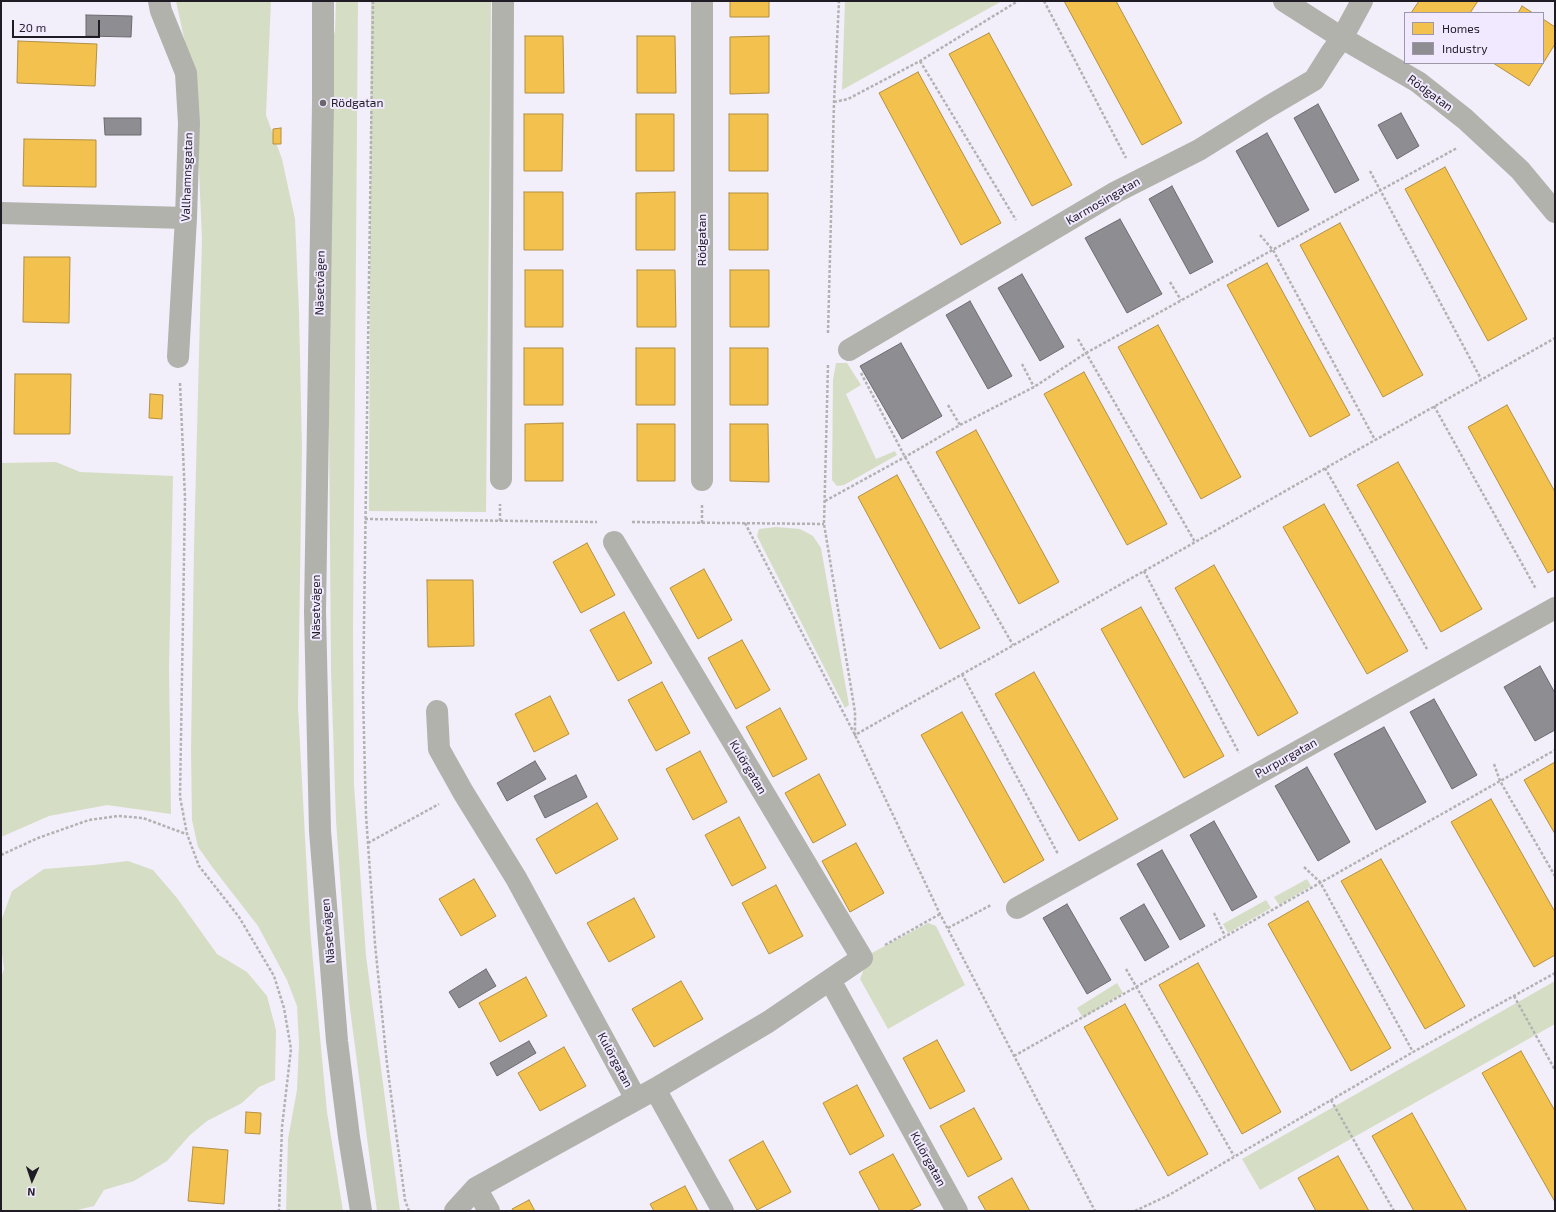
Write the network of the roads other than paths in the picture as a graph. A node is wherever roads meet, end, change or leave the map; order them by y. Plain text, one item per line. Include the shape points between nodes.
1 (159, 1) edge
2 (323, 1) edge
3 (503, 1) edge
4 (702, 1) edge
5 (1284, 1) edge
6 (1362, 1) edge
7 (1342, 38) junction
8 (1555, 212) edge
9 (1, 213) edge
10 (186, 218) junction
11 (849, 350) road end
12 (178, 357) road end
13 (501, 479) dead end
14 (702, 480) dead end
15 (614, 542) dead end
16 (1552, 609) edge
17 (437, 711) dead end
18 (1017, 908) road end
19 (830, 980) junction
20 (655, 1089) junction
21 (636, 1099) junction
22 (476, 1188) junction
23 (361, 1211) edge
24 (455, 1211) edge
25 (488, 1211) edge
26 (723, 1211) edge
27 (957, 1211) edge

1 - 10 street, Vallhamnsgatan via 160,11 186,73 189,123
2 - 23 street, Näsetvägen via 324,103 315,612 320,831 337,1041
3 - 13 street
4 - 14 street, Rödgatan
5 - 7 street, Rödgatan
6 - 7 street, Karmosingatan
7 - 8 street, Rödgatan via 1418,82 1465,119 1520,170
7 - 11 street, Karmosingatan via 1314,80 1199,150 1138,181
9 - 10 street
10 - 12 street, Vallhamnsgatan
15 - 19 street, Kulörgatan via 862,958
16 - 18 street, Purpurgatan
17 - 21 street, Kulörgatan via 439,749 516,878
19 - 20 street, Kulörgatan via 768,1022
19 - 27 street, Kulörgatan
20 - 21 street, Kulörgatan
20 - 26 street
21 - 22 street, Kulörgatan
22 - 24 street, Kulörgatan
22 - 25 street

